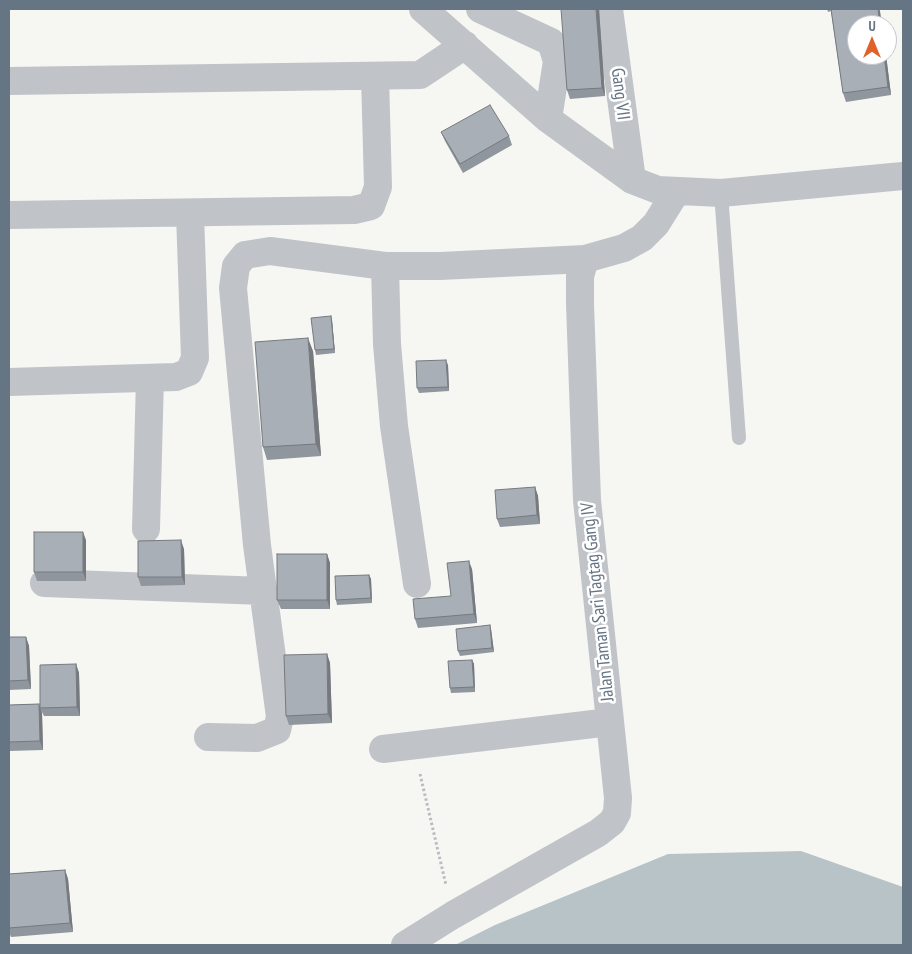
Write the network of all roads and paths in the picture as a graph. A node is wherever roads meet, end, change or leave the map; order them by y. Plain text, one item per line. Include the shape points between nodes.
1 (423, 9) edge
2 (480, 9) edge
3 (609, 9) edge
4 (465, 45) junction
5 (375, 76) junction
6 (9, 81) edge
7 (548, 119) junction
8 (903, 176) edge
9 (632, 180) junction
10 (676, 192) junction
11 (721, 193) junction
12 (190, 214) junction
13 (9, 215) edge
14 (585, 259) junction
15 (385, 266) junction
16 (150, 378) junction
17 (9, 382) edge
18 (739, 438) dead end
19 (146, 529) dead end
20 (44, 583) edge
21 (417, 584) dead end
22 (264, 591) junction
23 (610, 722) junction
24 (208, 737) dead end
25 (414, 744) junction
26 (383, 749) dead end
27 (453, 915) junction
28 (405, 945) edge

1 - 4 street
2 - 7 street via 551,42 557,61
3 - 9 street, Gang VII
4 - 5 street via 420,75
4 - 7 street
5 - 6 street
5 - 12 street via 378,187 371,206 354,210
7 - 9 street
8 - 11 street
9 - 10 street via 658,190
10 - 11 street
10 - 14 street via 656,224 642,238 624,248
11 - 18 lane
12 - 13 street
12 - 16 street via 195,358 189,372 176,377
14 - 15 street
14 - 23 street, Jalan Taman Sari Tagtag Gang IV via 580,276 580,304 587,500
15 - 21 street via 394,426
15 - 22 street via 270,251 245,255 236,266 233,288
16 - 17 street
16 - 19 street
20 - 22 street
22 - 24 street via 280,718 277,730 257,738
23 - 25 street
23 - 27 street, Jalan Taman Sari Tagtag Gang IV via 618,798 617,813 612,822
25 - 26 street
25 - 27 path
27 - 28 street, Jalan Taman Sari Tagtag Gang IV

